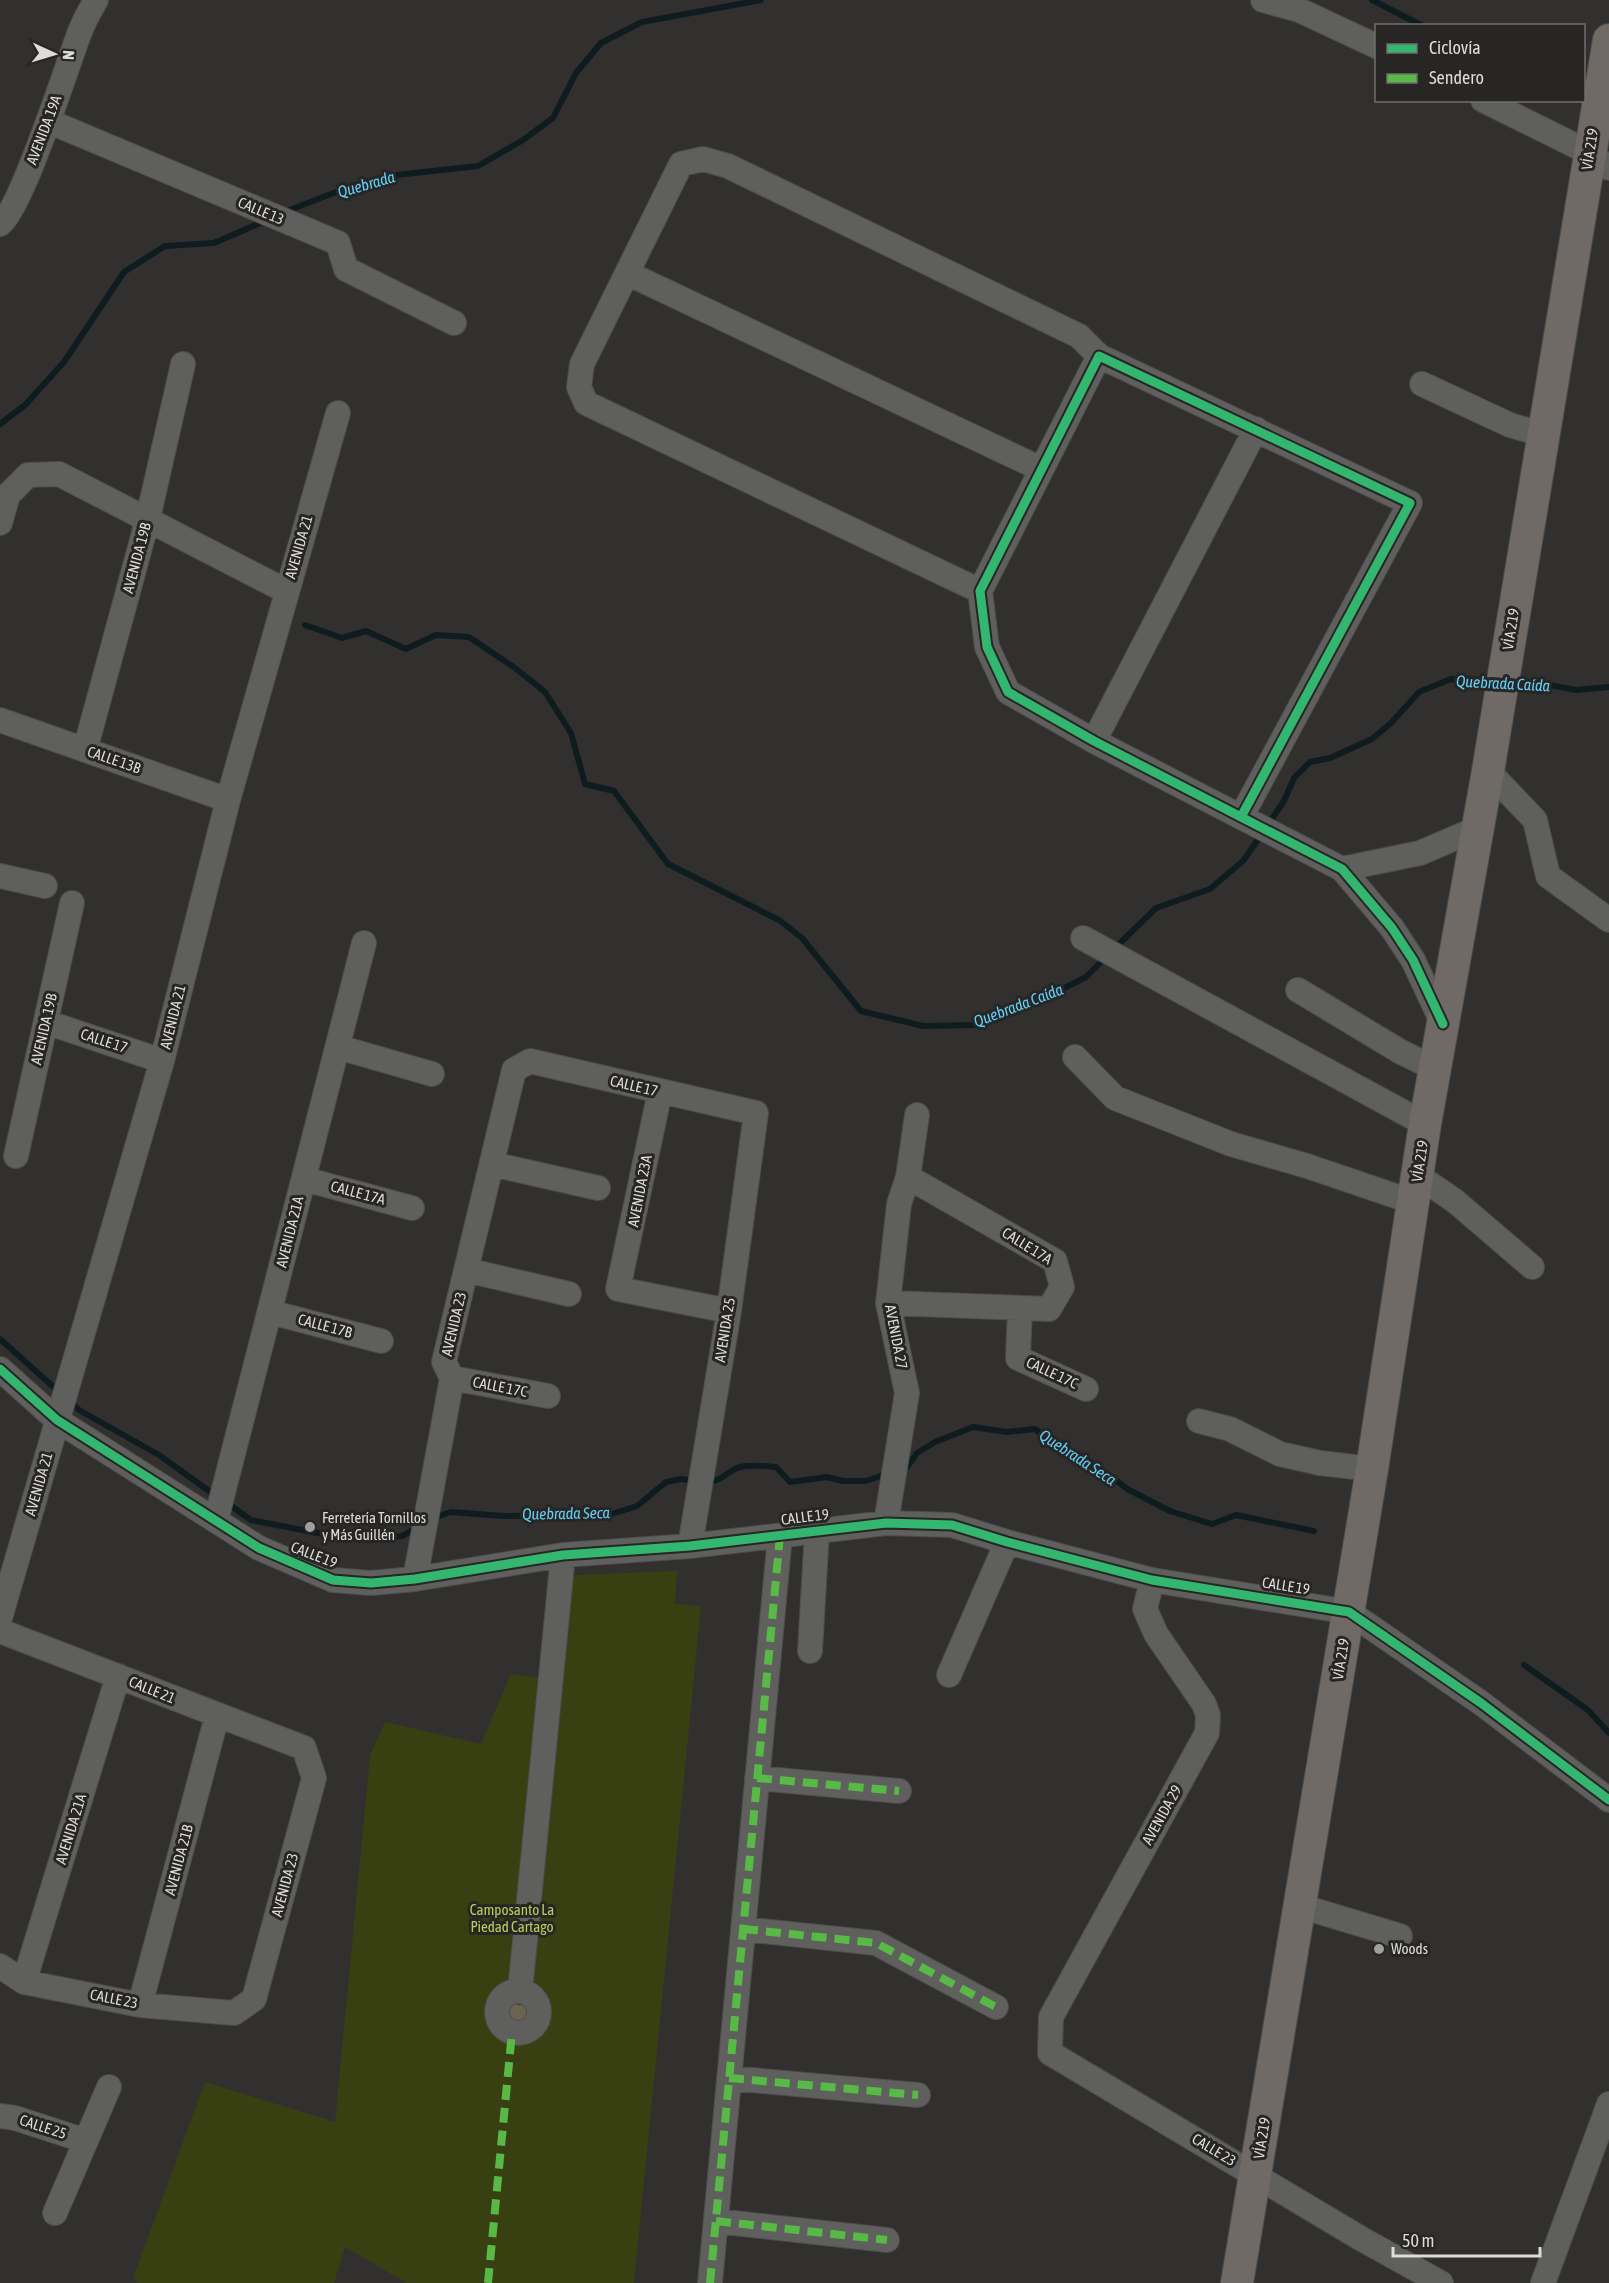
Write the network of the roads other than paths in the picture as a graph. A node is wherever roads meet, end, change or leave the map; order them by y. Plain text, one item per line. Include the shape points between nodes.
1 (96, 0) edge
2 (1263, 0) edge
3 (1609, 40) edge
4 (1375, 45) edge
5 (1487, 102) edge
6 (48, 121) junction
7 (1599, 161) edge
8 (0, 224) edge
9 (627, 273) junction
10 (454, 323) dead end
11 (1099, 356) junction
12 (183, 364) dead end
13 (1422, 384) dead end
14 (338, 413) dead end
15 (1256, 429) junction
16 (1544, 435) junction
17 (1041, 469) junction
18 (148, 518) junction
19 (0, 524) edge
20 (286, 591) junction
21 (980, 591) junction
22 (0, 720) edge
23 (1094, 741) junction
24 (85, 750) junction
25 (1488, 771) junction
26 (228, 800) junction
27 (1241, 817) junction
28 (1476, 829) junction
29 (1342, 869) junction
30 (0, 876) edge
31 (45, 886) dead end
32 (72, 903) dead end
33 (1609, 920) edge
34 (1083, 938) dead end
35 (364, 943) dead end
36 (1298, 990) dead end
37 (46, 1022) junction
38 (1443, 1024) junction
39 (338, 1047) junction
40 (1075, 1057) dead end
41 (162, 1061) junction
42 (1436, 1069) junction
43 (514, 1070) joint
44 (432, 1074) dead end
45 (660, 1092) junction
46 (756, 1113) joint
47 (917, 1115) dead end
48 (1425, 1124) junction
49 (16, 1155) dead end
50 (492, 1164) junction
51 (908, 1177) junction
52 (304, 1179) junction
53 (598, 1188) dead end
54 (1415, 1189) junction
55 (412, 1208) dead end
56 (1532, 1267) dead end
57 (466, 1270) junction
58 (569, 1294) dead end
59 (888, 1303) junction
60 (1020, 1308) junction
61 (729, 1311) junction
62 (270, 1312) junction
63 (381, 1341) dead end
64 (0, 1369) edge
65 (452, 1378) junction
66 (1086, 1389) dead end
67 (548, 1396) dead end
68 (57, 1420) junction
69 (1199, 1421) dead end
70 (1372, 1469) junction
71 (216, 1520) junction
72 (886, 1523) junction
73 (817, 1531) junction
74 (780, 1536) junction
75 (1007, 1542) junction
76 (690, 1546) junction
77 (563, 1555) junction
78 (415, 1580) junction
79 (1152, 1580) junction
80 (1349, 1612) junction
81 (0, 1618) edge
82 (0, 1630) edge
83 (810, 1652) dead end
84 (949, 1675) dead end
85 (118, 1676) junction
86 (217, 1716) junction
87 (304, 1748) joint
88 (757, 1778) junction
89 (899, 1791) dead end
90 (1609, 1800) edge
91 (1300, 1906) junction
92 (743, 1929) junction
93 (1400, 1936) dead end
94 (0, 1966) edge
95 (24, 1982) junction
96 (520, 1991) dead end
97 (140, 2005) junction
98 (996, 2007) dead end
99 (234, 2013) joint
100 (1050, 2053) joint
101 (729, 2078) junction
102 (109, 2087) dead end
103 (918, 2095) dead end
104 (1609, 2104) edge
105 (0, 2116) edge
106 (86, 2141) junction
107 (1256, 2174) junction
108 (56, 2213) dead end
109 (716, 2221) junction
110 (887, 2240) dead end
111 (710, 2283) edge
112 (1237, 2283) edge
113 (1441, 2283) edge
114 (1543, 2283) edge

1 - 6 street, AVENIDA 19A via 82,26
2 - 4 street via 1299,10
3 - 7 main road, VÍA 219
5 - 7 street
6 - 8 street, AVENIDA 19A via 22,186
6 - 10 street, CALLE 13 via 338,243 346,269
7 - 16 main road, VÍA 219
9 - 11 street via 681,164 703,159 728,166 1079,336
9 - 17 street
9 - 21 street via 582,364 579,387 586,403
11 - 15 street
11 - 17 street
12 - 18 street, AVENIDA 19B
13 - 16 street via 1510,425
14 - 20 street, AVENIDA 21
15 - 23 street
15 - 27 street via 1410,503
16 - 25 main road, VÍA 219
17 - 21 street
18 - 19 street via 60,474 28,475 8,495
18 - 20 street
18 - 24 street, AVENIDA 19B
20 - 26 street, AVENIDA 21
21 - 23 street via 987,647 1008,692
22 - 24 street, CALLE 13B
23 - 27 street
24 - 26 street, CALLE 13B
25 - 28 main road, VÍA 219
25 - 33 street via 1534,820 1548,876
26 - 41 street, AVENIDA 21
27 - 29 street
28 - 29 street via 1420,853
28 - 38 main road, VÍA 219
29 - 38 street via 1392,928 1413,960
30 - 31 street
32 - 37 street, AVENIDA 19B
34 - 48 street
35 - 39 street, AVENIDA 21A
36 - 42 street
37 - 41 street, CALLE 17
37 - 49 street, AVENIDA 19B
38 - 42 main road, VÍA 219
39 - 44 street
39 - 52 street, AVENIDA 21A
40 - 54 street via 1115,1098 1232,1144 1307,1166
41 - 68 street, AVENIDA 21
42 - 48 main road, VÍA 219
43 - 45 street, CALLE 17 via 530,1061
43 - 50 street, AVENIDA 23
45 - 46 street, CALLE 17
45 - 61 street, AVENIDA 23A via 618,1289
46 - 61 street, AVENIDA 25
47 - 51 street, AVENIDA 27
48 - 54 main road, VÍA 219
50 - 53 street
50 - 57 street, AVENIDA 23
51 - 59 street, AVENIDA 27 via 899,1204
51 - 60 street, CALLE 17A via 1055,1261 1062,1287 1049,1309
52 - 55 street, CALLE 17A
52 - 62 street, AVENIDA 21A
54 - 56 street via 1462,1207
54 - 70 main road, VÍA 219
57 - 58 street
57 - 65 street, AVENIDA 23 via 444,1362
59 - 60 street, CALLE 17A
59 - 72 street, AVENIDA 27 via 907,1393
60 - 66 street, CALLE 17C via 1018,1358
61 - 76 street, AVENIDA 25
62 - 63 street, CALLE 17B
62 - 71 street, AVENIDA 21A
64 - 68 street, CALLE 19
65 - 67 street, CALLE 17C
65 - 78 street, AVENIDA 23
68 - 71 street, CALLE 19
68 - 81 street, AVENIDA 21
69 - 70 street via 1230,1429 1280,1454
70 - 80 main road, VÍA 219
71 - 78 street, CALLE 19 via 259,1548 333,1580
72 - 73 street, CALLE 19
72 - 75 street, CALLE 19 via 952,1525
73 - 74 street, CALLE 19
73 - 83 street
74 - 76 street, CALLE 19
74 - 88 street
75 - 79 street, CALLE 19
75 - 84 street
76 - 77 street, CALLE 19
77 - 78 street, CALLE 19
77 - 96 street
79 - 80 street, CALLE 19
79 - 100 street, AVENIDA 29 via 1145,1609 1156,1634 1204,1704 1207,1733 1051,2017
80 - 90 street, CALLE 19 via 1481,1703
80 - 91 main road, VÍA 219
82 - 85 street, CALLE 21
85 - 86 street, CALLE 21
85 - 95 street, AVENIDA 21A
86 - 87 street, CALLE 21
86 - 97 street, AVENIDA 21B
87 - 99 street, AVENIDA 23 via 314,1778 254,1999
88 - 89 street
88 - 92 street
91 - 93 street
91 - 107 main road, VÍA 219
92 - 98 street via 876,1943
92 - 101 street
94 - 95 street, CALLE 23
95 - 97 street, CALLE 23
97 - 99 street, CALLE 23
100 - 107 street, CALLE 23
101 - 103 street
101 - 109 street
102 - 106 street
104 - 114 street
105 - 106 street, CALLE 25
106 - 108 street
107 - 112 main road, VÍA 219
107 - 113 street, CALLE 23
109 - 110 street
109 - 111 street

